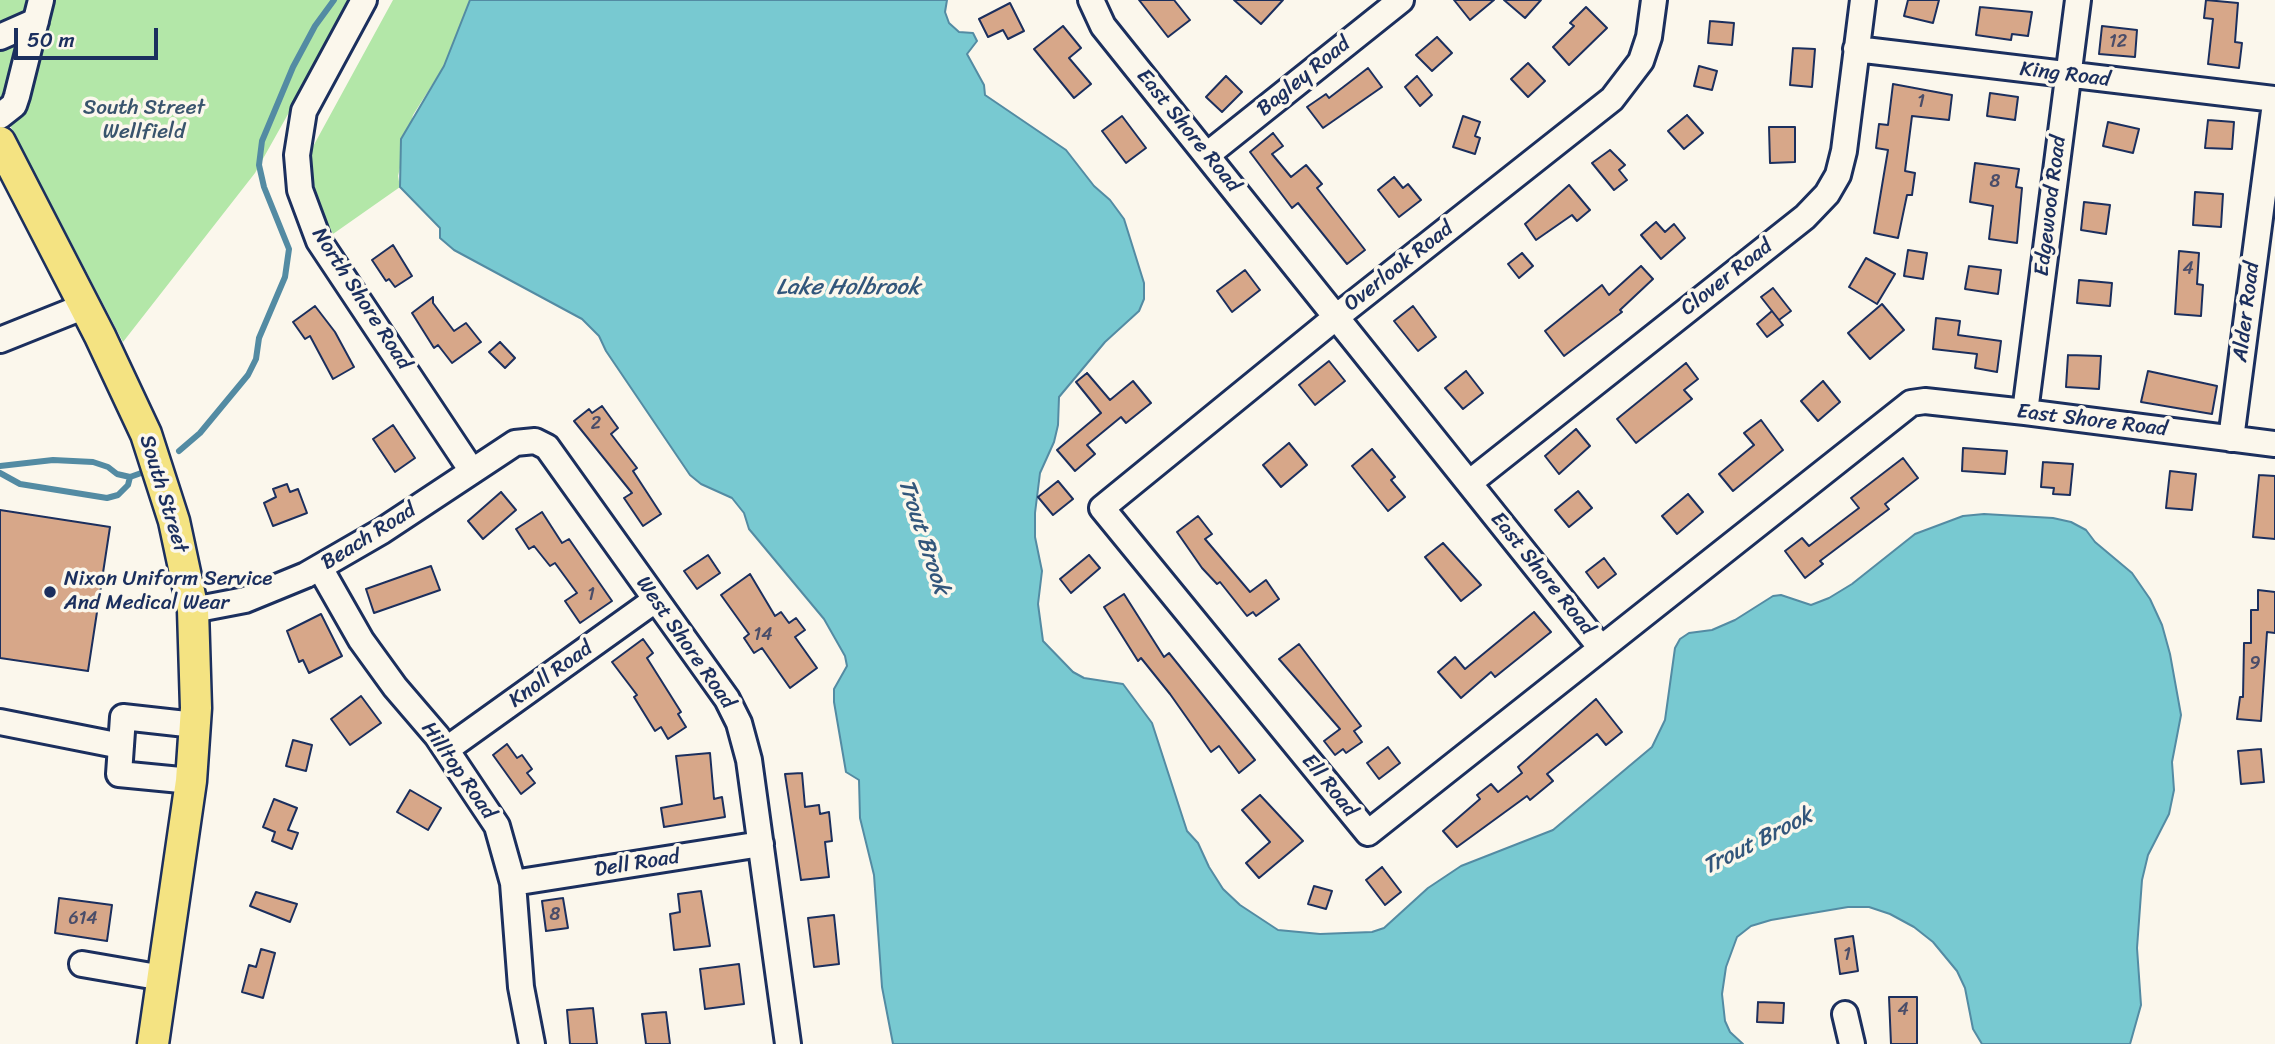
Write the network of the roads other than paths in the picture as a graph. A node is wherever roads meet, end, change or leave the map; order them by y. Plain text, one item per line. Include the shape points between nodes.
1 (364, 0) edge
2 (1091, 0) edge
3 (1401, 0) edge
4 (1654, 0) edge
5 (1863, 0) edge
6 (2078, 0) edge
7 (39, 11) edge
8 (0, 37) edge
9 (1856, 50) junction
10 (2068, 75) junction
11 (2275, 101) edge
12 (0, 116) edge
13 (0, 142) edge
14 (1207, 155) junction
15 (85, 306) junction
16 (1335, 318) junction
17 (0, 340) edge
18 (2025, 412) junction
19 (2231, 439) junction
20 (535, 441) joint
21 (2275, 444) edge
22 (472, 471) junction
23 (1469, 483) junction
24 (1102, 508) joint
25 (320, 568) junction
26 (655, 600) junction
27 (193, 610) junction
28 (1601, 648) junction
29 (0, 722) edge
30 (195, 725) junction
31 (121, 746) junction
32 (447, 749) junction
33 (191, 780) junction
34 (761, 844) junction
35 (513, 883) junction
36 (82, 964) dead end
37 (163, 978) junction
38 (1845, 1014) dead end
39 (153, 1044) edge
40 (532, 1044) edge
41 (788, 1044) edge
42 (1853, 1044) edge

1 - 22 street, North Shore Road via 304,111 297,155 300,190 319,241
2 - 14 street, East Shore Road via 1103,26
3 - 14 street, Bagley Road
4 - 16 street, Overlook Road via 1646,49 1621,91
5 - 9 street, Clover Road
6 - 10 street, Edgewood Road
7 - 8 street
7 - 12 street via 14,105
9 - 10 street, King Road
9 - 23 street, Clover Road via 1844,151 1827,194 1805,217
10 - 11 street, King Road
10 - 18 street, Edgewood Road
11 - 19 street, Alder Road
13 - 15 main road, South Street
14 - 16 street, East Shore Road
15 - 17 street
15 - 27 main road, South Street via 153,454 174,521
16 - 23 street, East Shore Road
16 - 24 street, Overlook Road
18 - 19 street, East Shore Road
18 - 28 street, East Shore Road via 1925,401 1905,406
19 - 21 street, East Shore Road
20 - 22 street, Beach Road via 515,443
20 - 26 street, West Shore Road via 559,461
22 - 25 street, Beach Road
23 - 28 street, East Shore Road
24 - 28 street, Ell Road via 1368,833
25 - 27 street, Beach Road via 246,600
25 - 32 street, Hilltop Road via 376,662
26 - 32 street, Knoll Road
26 - 34 street, West Shore Road via 740,723
27 - 30 main road, South Street
29 - 31 street
30 - 31 street via 123,717
30 - 33 main road, South Street
31 - 33 street via 119,774
32 - 35 street, Hilltop Road via 497,826
33 - 37 main road, South Street
34 - 35 street, Dell Road
34 - 41 street, West Shore Road
35 - 40 street, Hilltop Road via 521,987
36 - 37 street
37 - 39 main road, South Street
38 - 42 street

